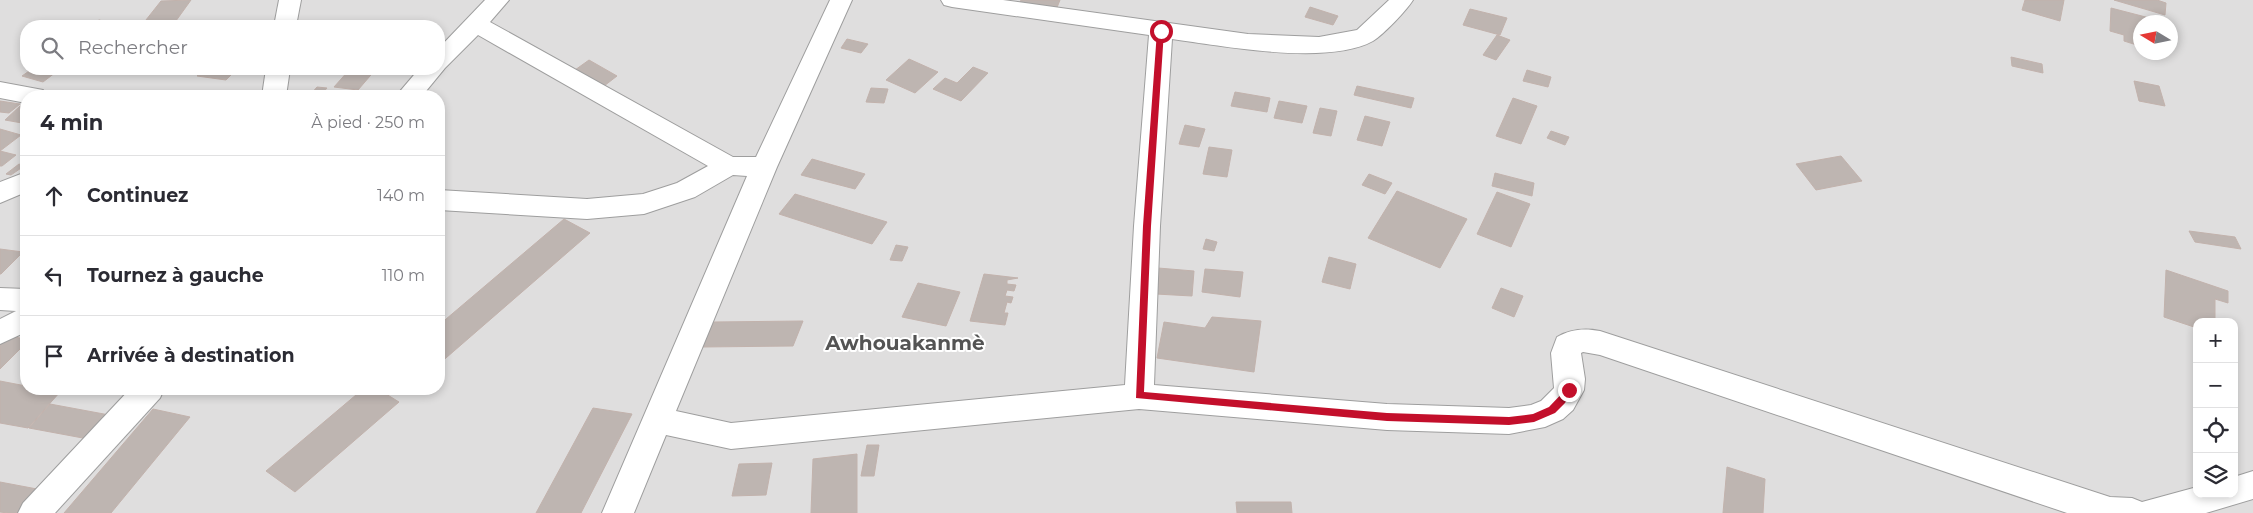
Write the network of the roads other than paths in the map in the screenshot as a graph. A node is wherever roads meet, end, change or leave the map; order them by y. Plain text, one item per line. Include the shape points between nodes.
1 (290, 0) edge
2 (498, 0) edge
3 (841, 0) edge
4 (952, 0) edge
5 (1096, 0) edge
6 (1402, 0) edge
7 (286, 20) edge
8 (1080, 20) junction
9 (475, 24) junction
10 (1161, 31) junction
11 (445, 56) edge
12 (277, 75) edge
13 (427, 75) edge
14 (0, 90) edge
15 (275, 90) edge
16 (414, 90) edge
17 (20, 94) edge
18 (729, 166) junction
19 (764, 167) junction
20 (20, 184) edge
21 (0, 193) edge
22 (445, 200) edge
23 (0, 300) edge
24 (20, 300) edge
25 (20, 322) edge
26 (0, 332) edge
27 (143, 395) edge
28 (1139, 396) junction
29 (656, 420) junction
30 (2253, 485) edge
31 (2238, 490) edge
32 (2211, 498) edge
33 (34, 513) edge
34 (618, 513) edge
35 (2132, 513) edge
36 (2153, 513) edge

1 - 7 street
2 - 9 street
3 - 19 street
4 - 8 street
5 - 8 street
6 - 10 street via 1365,35 1347,42 1319,45 1248,42
8 - 10 street
9 - 11 street
9 - 18 street
10 - 28 street
12 - 15 street
13 - 16 street
14 - 17 street
18 - 19 street
18 - 22 street via 686,190 644,204 587,209
19 - 29 street
20 - 21 street
23 - 24 street
25 - 26 street
27 - 33 street
28 - 29 street via 731,436
28 - 35 street via 1387,417 1509,421 1534,418 1552,410 1569,390 1567,345 1574,340 1583,340 2068,499 2110,511
29 - 34 street
30 - 31 street
32 - 36 street

